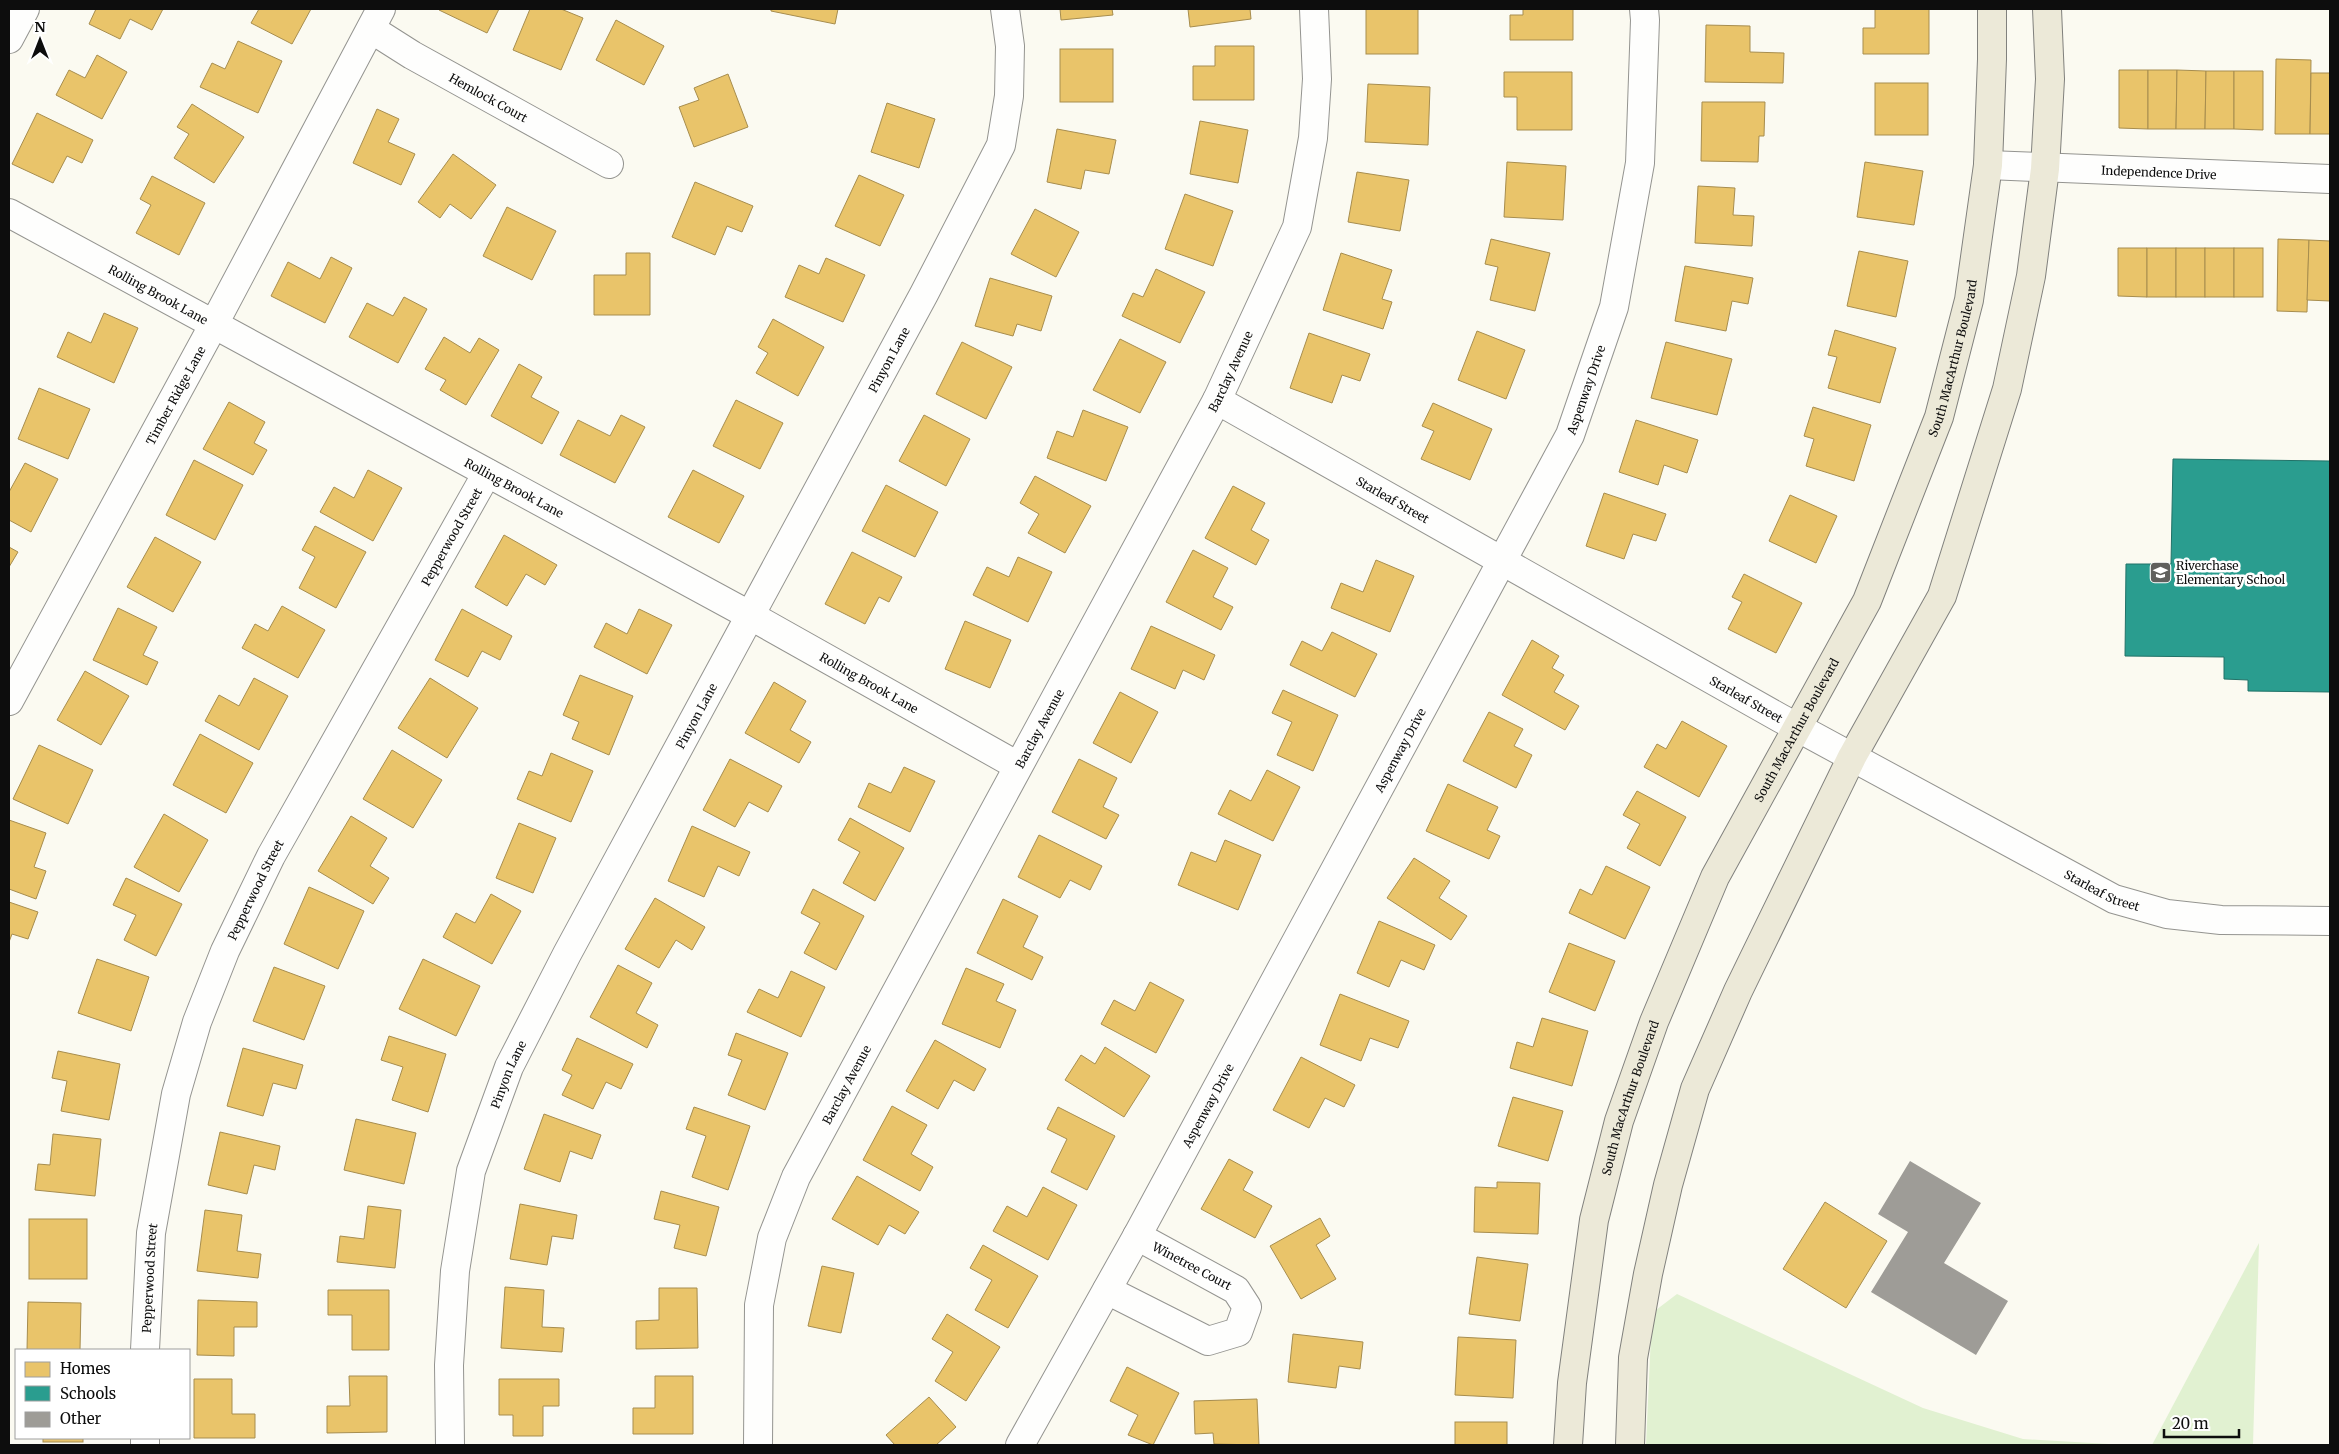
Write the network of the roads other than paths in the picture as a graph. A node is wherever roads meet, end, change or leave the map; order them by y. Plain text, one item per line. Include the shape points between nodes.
1 (25, 9) edge
2 (1005, 9) edge
3 (1314, 9) edge
4 (1644, 9) edge
5 (1992, 9) edge
6 (2047, 9) edge
7 (376, 19) edge
8 (9, 39) edge
9 (609, 164) dead end
10 (1988, 165) junction
11 (2045, 169) junction
12 (2330, 179) edge
13 (9, 213) edge
14 (214, 324) junction
15 (1217, 400) junction
16 (487, 473) junction
17 (1504, 561) junction
18 (751, 616) junction
19 (9, 701) edge
20 (1797, 727) junction
21 (1852, 757) junction
22 (1018, 766) junction
23 (2330, 921) edge
24 (1137, 1236) junction
25 (1107, 1290) junction
26 (145, 1349) edge
27 (450, 1445) edge
28 (758, 1445) edge
29 (1020, 1445) edge
30 (1568, 1445) edge
31 (1630, 1445) edge

1 - 8 street
2 - 18 street, Pinyon Lane via 1010,46 1009,96 1001,144
3 - 15 street, Barclay Avenue via 1317,79 1313,138 1297,227
4 - 17 street, Aspenway Drive via 1640,163 1614,308 1570,435
5 - 10 main road, South MacArthur Boulevard
6 - 11 main road via 2050,79
7 - 9 street, Hemlock Court via 412,55
7 - 14 street, Timber Ridge Lane
10 - 11 street, Independence Drive
10 - 20 main road, South MacArthur Boulevard via 1969,300 1939,417 1867,601
11 - 12 street, Independence Drive
11 - 21 main road via 2031,276 2007,389 1942,596
13 - 14 street, Rolling Brook Lane
14 - 16 street, Rolling Brook Lane
14 - 19 street, Timber Ridge Lane
15 - 17 street, Starleaf Street
15 - 22 street, Barclay Avenue
16 - 18 street, Rolling Brook Lane
16 - 26 street, Pepperwood Street via 271,856 225,950 197,1022 176,1094 152,1233
17 - 20 street, Starleaf Street
17 - 24 street, Aspenway Drive
18 - 22 street, Rolling Brook Lane
18 - 27 street, Pinyon Lane via 509,1067 471,1171 455,1271
20 - 21 street, Starleaf Street
20 - 30 main road, South MacArthur Boulevard via 1715,877 1654,1022 1619,1121 1594,1220 1572,1383
21 - 23 street, Starleaf Street via 2114,899 2167,914 2221,920
21 - 31 main road via 1738,991 1695,1089 1668,1185 1648,1274 1633,1358
22 - 28 street, Barclay Avenue via 796,1177 772,1238 759,1305
24 - 25 street, Aspenway Drive
24 - 25 street, Winetree Court via 1236,1290 1247,1307 1238,1332 1208,1341
25 - 29 street, Aspenway Drive

